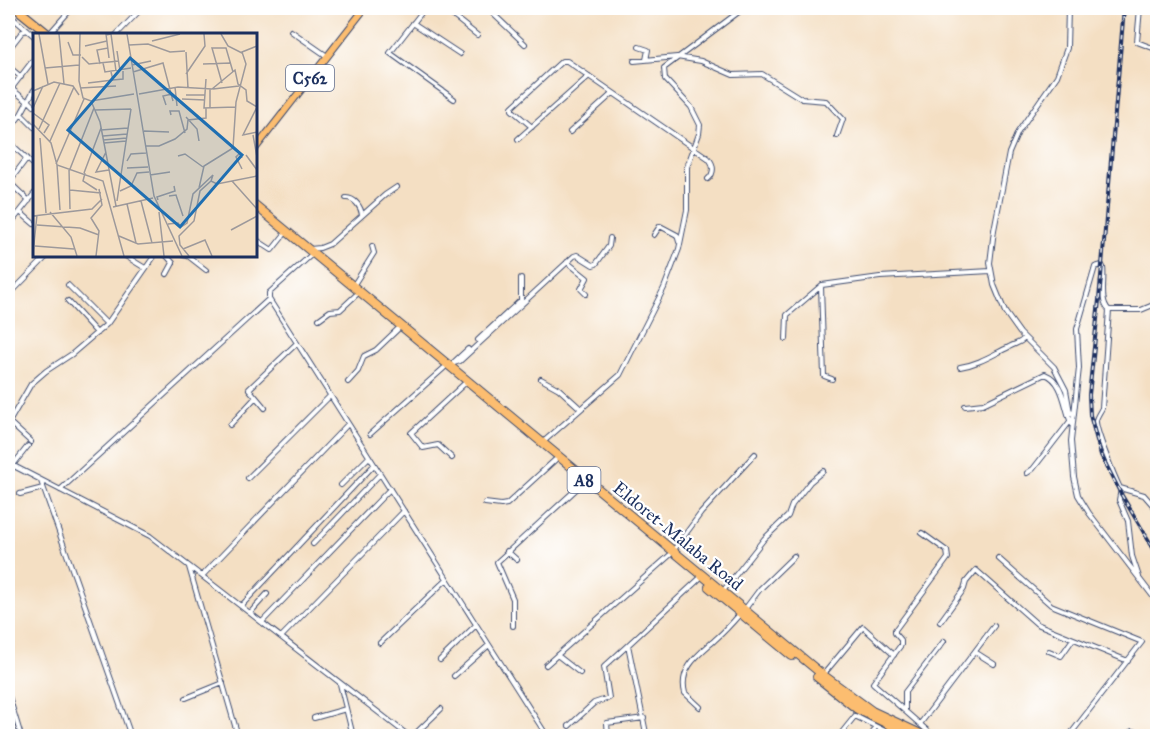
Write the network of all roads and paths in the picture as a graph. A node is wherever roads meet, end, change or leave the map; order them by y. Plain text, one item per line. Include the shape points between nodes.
1 (10, 8) edge
2 (16, 8) edge
3 (72, 8) edge
4 (142, 8) edge
5 (363, 8) edge
6 (425, 8) edge
7 (443, 8) edge
8 (487, 8) edge
9 (744, 8) edge
10 (1068, 8) edge
11 (1140, 8) edge
12 (8, 14) edge
13 (12, 18) junction
14 (413, 23) junction
15 (8, 24) edge
16 (27, 30) junction
17 (291, 31) dead end
18 (41, 33) edge
19 (48, 33) edge
20 (50, 33) edge
21 (118, 33) edge
22 (33, 35) edge
23 (477, 35) dead end
24 (525, 44) dead end
25 (639, 47) dead end
26 (8, 50) edge
27 (1158, 50) edge
28 (460, 54) dead end
29 (327, 57) junction
30 (677, 57) junction
31 (33, 60) edge
32 (646, 60) junction
33 (634, 61) dead end
34 (8, 66) edge
35 (589, 76) junction
36 (21, 77) junction
37 (9, 88) edge
38 (33, 92) edge
39 (613, 93) junction
40 (454, 99) dead end
41 (27, 101) junction
42 (33, 105) edge
43 (21, 114) junction
44 (33, 126) edge
45 (532, 126) junction
46 (8, 130) edge
47 (570, 132) dead end
48 (837, 136) dead end
49 (518, 139) dead end
50 (8, 141) edge
51 (256, 148) edge
52 (693, 149) junction
53 (27, 158) junction
54 (33, 164) edge
55 (708, 179) dead end
56 (8, 181) edge
57 (397, 187) dead end
58 (33, 195) edge
59 (346, 198) dead end
60 (29, 201) junction
61 (256, 207) edge
62 (20, 212) junction
63 (256, 212) edge
64 (362, 216) junction
65 (9, 221) edge
66 (33, 223) edge
67 (8, 227) edge
68 (284, 235) junction
69 (654, 235) dead end
70 (610, 238) dead end
71 (256, 240) edge
72 (372, 246) dead end
73 (680, 246) junction
74 (308, 252) junction
75 (47, 256) edge
76 (126, 256) edge
77 (154, 256) edge
78 (167, 256) edge
79 (186, 256) edge
80 (567, 262) junction
81 (145, 268) junction
82 (206, 270) dead end
83 (991, 270) junction
84 (167, 274) dead end
85 (521, 278) dead end
86 (68, 285) dead end
87 (821, 285) junction
88 (354, 290) junction
89 (586, 294) dead end
90 (8, 296) edge
91 (269, 299) junction
92 (68, 301) dead end
93 (1158, 303) edge
94 (1150, 307) junction
95 (1109, 310) junction
96 (1158, 310) edge
97 (319, 319) dead end
98 (107, 324) junction
99 (398, 329) junction
100 (97, 333) junction
101 (1025, 338) junction
102 (786, 339) dead end
103 (297, 343) junction
104 (449, 366) junction
105 (960, 367) dead end
106 (541, 379) dead end
107 (832, 379) dead end
108 (348, 382) dead end
109 (464, 384) junction
110 (330, 396) junction
111 (255, 398) junction
112 (965, 406) dead end
113 (265, 408) dead end
114 (581, 409) junction
115 (1073, 414) junction
116 (1071, 420) junction
117 (8, 422) edge
118 (348, 424) junction
119 (230, 425) dead end
120 (370, 434) dead end
121 (541, 443) junction
122 (755, 454) dead end
123 (369, 457) junction
124 (452, 458) dead end
125 (555, 460) junction
126 (8, 463) edge
127 (13, 465) junction
128 (374, 465) junction
129 (823, 471) dead end
130 (1027, 473) dead end
131 (380, 474) junction
132 (248, 478) dead end
133 (40, 480) junction
134 (584, 483) junction
135 (341, 485) dead end
136 (43, 488) junction
137 (390, 489) junction
138 (1120, 489) junction
139 (60, 490) junction
140 (20, 494) dead end
141 (485, 503) dead end
142 (1156, 508) edge
143 (404, 511) junction
144 (922, 533) dead end
145 (313, 544) dead end
146 (507, 552) junction
147 (671, 553) junction
148 (794, 556) dead end
149 (998, 558) dead end
150 (517, 560) dead end
151 (188, 566) junction
152 (202, 576) junction
153 (447, 579) junction
154 (699, 579) junction
155 (1140, 580) junction
156 (722, 591) junction
157 (267, 594) dead end
158 (1158, 603) edge
159 (241, 606) junction
160 (743, 612) junction
161 (250, 613) junction
162 (262, 622) junction
163 (940, 622) dead end
164 (476, 625) junction
165 (513, 626) dead end
166 (994, 626) dead end
167 (281, 637) junction
168 (1073, 639) junction
169 (944, 641) dead end
170 (380, 643) dead end
171 (489, 645) junction
172 (628, 645) junction
173 (975, 651) junction
174 (1049, 651) dead end
175 (557, 655) junction
176 (894, 655) junction
177 (440, 660) dead end
178 (1128, 661) junction
179 (994, 664) dead end
180 (546, 665) dead end
181 (580, 673) dead end
182 (823, 675) junction
183 (454, 676) dead end
184 (223, 683) junction
185 (340, 683) junction
186 (8, 693) edge
187 (186, 698) dead end
188 (700, 707) dead end
189 (346, 709) junction
190 (441, 709) dead end
191 (905, 711) junction
192 (856, 713) junction
193 (314, 718) dead end
194 (644, 718) junction
195 (921, 724) junction
196 (569, 726) dead end
197 (875, 727) junction
198 (887, 735) edge
199 (21, 736) edge
200 (131, 736) edge
201 (238, 736) edge
202 (353, 736) edge
203 (409, 736) edge
204 (413, 736) edge
205 (547, 736) edge
206 (608, 736) edge
207 (649, 736) edge
208 (839, 736) edge
209 (872, 736) edge
210 (895, 736) edge
211 (912, 736) edge
212 (925, 736) edge
213 (940, 736) edge
214 (1070, 736) edge
215 (1124, 736) edge
216 (1155, 736) edge

1 - 18 highway
2 - 19 highway
3 - 20 street
4 - 21 street
5 - 29 main road, C562
6 - 14 street
7 - 23 street
8 - 24 street
9 - 30 street
10 - 83 street via 1067,48 1057,76 1018,132 1009,153
11 - 27 street via 1137,42
12 - 13 street
13 - 15 street
13 - 16 street
14 - 28 street
14 - 40 street via 390,53
16 - 22 street
16 - 26 street
17 - 29 street
25 - 32 street via 648,50
29 - 51 main road, C562
30 - 32 street
30 - 48 street via 701,61 733,75 762,74 802,99 824,100 843,119
30 - 52 street via 664,69 664,75 697,117 699,130
31 - 36 street
32 - 33 street
34 - 36 street
35 - 39 street
35 - 45 street
35 - 45 street via 562,61 512,107
36 - 37 street
37 - 41 street
38 - 41 street
39 - 47 street
39 - 52 street
41 - 42 street
41 - 43 street
43 - 44 street
43 - 46 street
45 - 49 street
50 - 53 street
52 - 55 street via 713,164
52 - 73 street via 686,174 687,210
53 - 54 street
53 - 56 street
56 - 60 street
57 - 64 street
58 - 60 street
59 - 64 street via 354,201
60 - 62 street
61 - 74 highway, Eldoret-Malaba Road / A8
62 - 65 street
62 - 66 street
63 - 68 highway, Eldoret-Malaba Road / A8
64 - 74 street via 330,244
65 - 67 street
68 - 71 street via 272,250
68 - 74 highway, Eldoret-Malaba Road / A8
69 - 73 street via 660,226 677,235
70 - 80 street via 596,264 576,255
72 - 88 street via 374,254
73 - 114 street via 624,368
74 - 88 highway, Eldoret-Malaba Road / A8
74 - 91 street via 269,293
75 - 90 street
76 - 81 street
77 - 81 street
78 - 84 street via 172,262
79 - 82 street
80 - 89 street via 587,278 581,289
80 - 104 street via 460,361
81 - 98 street
83 - 87 street
83 - 101 street via 1005,312
85 - 104 street via 521,300
86 - 98 street
87 - 102 street via 787,315
87 - 107 street via 824,376
88 - 97 street via 340,310
88 - 99 highway, Eldoret-Malaba Road / A8
88 - 104 highway, Eldoret-Malaba Road / A8
91 - 103 street
91 - 139 street
92 - 100 street
93 - 94 street
94 - 95 street
94 - 96 street
95 - 115 street via 1104,303 1103,267 1096,266 1077,329 1079,368
95 - 138 street via 1102,408 1096,423
98 - 100 street
99 - 104 highway, Eldoret-Malaba Road / A8
99 - 108 street via 364,356
100 - 117 street via 35,380
101 - 105 street via 987,360
101 - 115 street via 1057,371
103 - 110 street
103 - 111 street via 249,389
104 - 109 highway, Eldoret-Malaba Road / A8
104 - 120 street
104 - 121 highway, Eldoret-Malaba Road / A8
106 - 114 street
109 - 124 street via 411,432 423,448 438,445
109 - 125 highway, Eldoret-Malaba Road / A8
110 - 118 street
110 - 132 street
111 - 113 street
111 - 119 street
112 - 116 street via 981,405 1045,374 1060,388
114 - 121 street
115 - 116 street
116 - 130 street
116 - 155 street via 1072,465 1078,495
117 - 127 street via 29,444
118 - 123 street
118 - 152 street
121 - 147 highway, Eldoret-Malaba Road / A8
122 - 147 street via 701,513
123 - 128 street
123 - 135 street
125 - 134 highway, Eldoret-Malaba Road / A8
125 - 141 street via 507,504
126 - 127 street
127 - 133 street
128 - 131 street
128 - 159 street
129 - 156 street
131 - 137 street
131 - 145 street
133 - 136 street
133 - 139 street
134 - 146 street
134 - 147 highway, Eldoret-Malaba Road / A8
136 - 140 street
136 - 200 street
137 - 143 street
137 - 162 street
138 - 142 street via 1144,495
138 - 155 street via 1119,500 1128,521 1132,556
139 - 151 street via 142,532
143 - 153 street
143 - 167 street
144 - 176 street via 947,551 948,558 895,630 902,643
146 - 150 street
146 - 165 street via 497,563 513,599
147 - 154 highway, Eldoret-Malaba Road / A8
147 - 156 highway, Eldoret-Malaba Road / A8
147 - 175 street
148 - 160 street
149 - 178 street via 1051,605 1141,642
151 - 152 street
151 - 184 street
152 - 159 street
153 - 164 street
153 - 170 street
154 - 160 highway, Eldoret-Malaba Road / A8
154 - 172 street
155 - 158 street
156 - 160 highway, Eldoret-Malaba Road / A8
157 - 161 street
159 - 161 street
160 - 182 highway, Eldoret-Malaba Road / A8
160 - 188 street via 696,655 685,676 685,693
160 - 192 highway, Eldoret-Malaba Road / A8
161 - 162 street
162 - 167 street
163 - 168 street via 975,570 1035,623
164 - 171 street
164 - 177 street
166 - 173 street
167 - 185 street
168 - 174 street via 1061,656
168 - 178 street
169 - 191 street via 905,692
171 - 183 street
171 - 205 street
172 - 194 street
172 - 196 street via 604,667 608,699 594,703
173 - 179 street
173 - 195 street
175 - 180 street
175 - 181 street
176 - 182 street via 863,627
176 - 191 street via 873,683
178 - 214 street
182 - 212 highway, Eldoret-Malaba Road / A8 via 872,711
184 - 187 street
184 - 201 street
185 - 189 street
185 - 203 street
186 - 199 street
189 - 193 street
189 - 202 street
190 - 204 street
191 - 195 street
192 - 197 street
192 - 208 street
192 - 211 highway, Eldoret-Malaba Road / A8
194 - 206 street via 607,723
194 - 207 street
195 - 213 street
197 - 198 street
197 - 209 street
198 - 210 street
215 - 216 street via 1132,731

